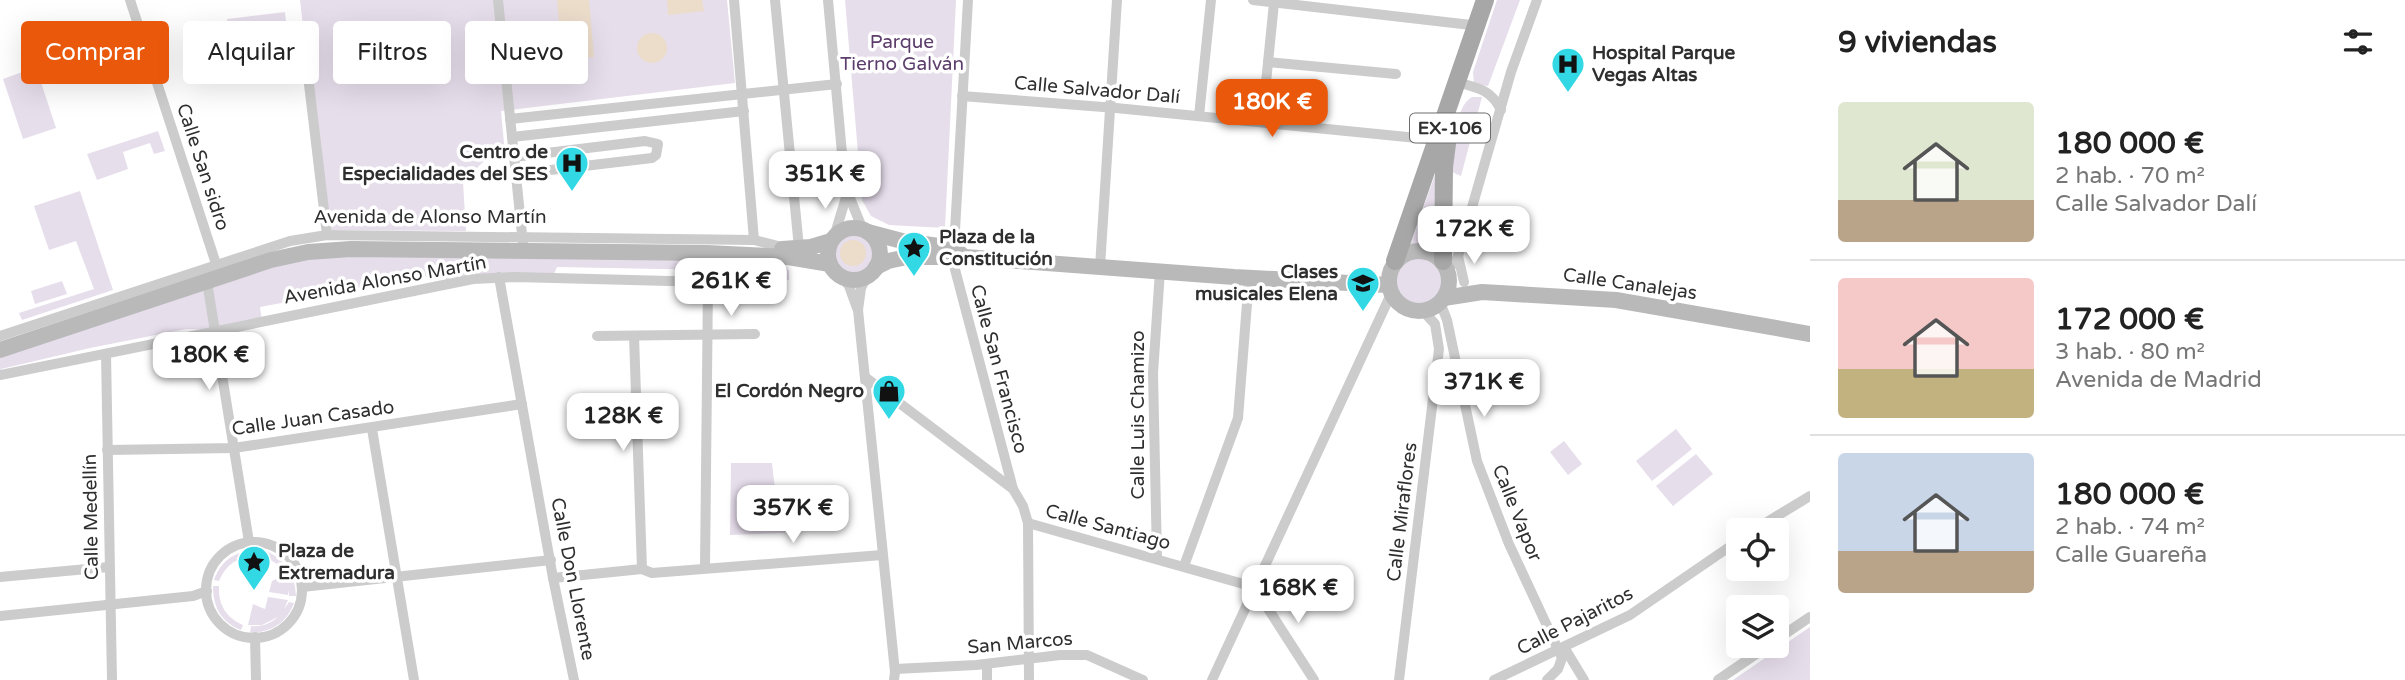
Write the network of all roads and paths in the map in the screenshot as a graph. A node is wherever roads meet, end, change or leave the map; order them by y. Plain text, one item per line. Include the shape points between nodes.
1 (130, 0) edge
2 (498, 0) edge
3 (734, 0) edge
4 (775, 0) edge
5 (828, 0) edge
6 (968, 0) edge
7 (1117, 0) edge
8 (1211, 0) edge
9 (1253, 0) edge
10 (1485, 0) edge
11 (1492, 0) edge
12 (1537, 0) edge
13 (1274, 3) junction
14 (1480, 26) junction
15 (1268, 62) junction
16 (1511, 72) junction
17 (1396, 75) dead end
18 (1460, 83) junction
19 (309, 84) edge
20 (836, 84) junction
21 (785, 89) junction
22 (1483, 90) junction
23 (743, 93) junction
24 (962, 96) junction
25 (1109, 107) junction
26 (1501, 110) junction
27 (744, 111) junction
28 (1199, 116) junction
29 (510, 120) junction
30 (1262, 122) junction
31 (512, 137) junction
32 (1437, 140) junction
33 (514, 157) junction
34 (516, 174) junction
35 (847, 194) junction
36 (865, 231) junction
37 (327, 235) junction
38 (833, 239) junction
39 (754, 240) junction
40 (523, 244) junction
41 (792, 251) junction
42 (957, 255) junction
43 (1395, 261) junction
44 (825, 262) junction
45 (1449, 264) junction
46 (1100, 267) junction
47 (1160, 271) junction
48 (871, 272) junction
49 (215, 274) junction
50 (841, 276) junction
51 (499, 277) junction
52 (1249, 278) junction
53 (708, 282) junction
54 (1385, 292) junction
55 (1452, 295) junction
56 (858, 310) junction
57 (1423, 311) junction
58 (1447, 320) junction
59 (216, 330) junction
60 (707, 334) junction
61 (755, 334) dead end
62 (1810, 334) edge
63 (0, 336) edge
64 (597, 336) dead end
65 (634, 337) junction
66 (0, 350) edge
67 (106, 354) junction
68 (1456, 361) junction
69 (1438, 363) junction
70 (0, 375) edge
71 (865, 377) junction
72 (880, 388) junction
73 (867, 401) junction
74 (522, 404) junction
75 (372, 429) junction
76 (234, 448) junction
77 (107, 450) junction
78 (1013, 489) junction
79 (1810, 496) edge
80 (1774, 518) edge
81 (1028, 523) junction
82 (249, 542) junction
83 (1726, 549) edge
84 (883, 555) junction
85 (1157, 558) junction
86 (551, 560) junction
87 (1184, 566) junction
88 (109, 567) junction
89 (705, 568) junction
90 (642, 569) junction
91 (397, 576) junction
92 (0, 577) edge
93 (553, 578) junction
94 (302, 587) junction
95 (1254, 587) junction
96 (206, 591) junction
97 (110, 606) junction
98 (0, 616) edge
99 (1810, 617) edge
100 (1789, 631) edge
101 (255, 637) junction
102 (1561, 649) junction
103 (1546, 656) junction
104 (1028, 658) junction
105 (1750, 658) edge
106 (987, 664) junction
107 (895, 675) edge
108 (1548, 679) edge
109 (111, 680) edge
110 (256, 680) edge
111 (414, 680) edge
112 (575, 680) edge
113 (987, 680) edge
114 (1029, 680) edge
115 (1143, 680) edge
116 (1212, 680) edge
117 (1314, 680) edge
118 (1399, 680) edge
119 (1494, 680) edge
120 (1584, 680) edge
121 (1718, 680) edge

1 - 49 street, Calle San sidro
2 - 29 street
3 - 23 street
4 - 21 street
5 - 20 street
6 - 24 street, Calle San Francisco
7 - 25 street
8 - 28 street
9 - 13 street
10 - 14 main road, EX-106
11 - 14 main road, EX-106
12 - 16 street
13 - 14 street
13 - 15 street
14 - 18 main road, EX-106
15 - 17 street
15 - 30 street
16 - 22 street via 1497,86
16 - 26 street
18 - 22 street
18 - 32 main road, EX-106
18 - 45 main road, EX-106 via 1445,148
19 - 37 street
20 - 21 street
20 - 35 street
21 - 23 street
21 - 41 street
22 - 26 street via 1496,98
23 - 27 street
23 - 29 street
24 - 25 street, Calle Salvador Dalí
24 - 42 street, Calle San Francisco
25 - 28 street, Calle Salvador Dalí
25 - 46 street
26 - 45 street
27 - 31 street
27 - 39 street
28 - 30 street, Calle Salvador Dalí
29 - 31 street
30 - 32 street, Calle Salvador Dalí
31 - 33 street
32 - 43 main road, EX-106
33 - 34 street
33 - 34 street via 645,141 657,144 652,158
34 - 40 street
35 - 36 street
35 - 38 street
36 - 38 main road via 847,229
36 - 42 main road
36 - 48 main road via 878,244 879,260
37 - 40 street, Avenida de Alonso Martín
37 - 49 street, Avenida de Alonso Martín via 290,241
38 - 41 main road, Avenida de Alonso Martín
38 - 44 main road
39 - 40 street, Avenida de Alonso Martín
39 - 41 street, Avenida de Alonso Martín
40 - 41 main road, Avenida de Alonso Martín via 707,253
40 - 49 main road, Avenida de Alonso Martín via 308,251
41 - 44 main road, Avenida de Alonso Martín
42 - 46 main road
42 - 48 main road via 907,257 888,261
42 - 78 street, Calle San Francisco
43 - 45 main road via 1419,250
43 - 54 main road
44 - 50 main road
44 - 53 street, Avenida Alonso Martín via 781,261
45 - 55 main road
45 - 55 main road
46 - 47 main road
47 - 52 main road
47 - 85 street, Calle Luis Chamizo via 1153,373
48 - 50 main road via 858,279
48 - 56 street via 861,288
49 - 59 street, Calle San sidro
49 - 63 street, Avenida de Alonso Martín
49 - 66 main road, Avenida de Alonso Martín
50 - 56 street
51 - 53 street, Avenida Alonso Martín
51 - 59 street, Avenida Alonso Martín
51 - 74 street, Calle Don Llorente
52 - 54 main road
52 - 87 street via 1238,418
53 - 60 street
54 - 57 main road via 1407,309
54 - 95 street
55 - 57 main road
55 - 58 street, Calle Vapor
55 - 58 street
55 - 62 main road, Calle Canalejas via 1482,292 1616,300
56 - 71 street
57 - 69 street, Calle Miraflores via 1435,324
58 - 68 street, Calle Vapor
59 - 67 street, Avenida Alonso Martín
59 - 76 street, Calle San sidro
60 - 61 street
60 - 65 street
60 - 89 street
64 - 65 street
65 - 90 street
67 - 70 street, Avenida Alonso Martín
67 - 77 street, Calle Medellín
68 - 69 street
68 - 102 street, Calle Vapor via 1477,461 1509,544
69 - 118 street, Calle Miraflores
71 - 72 street, Calle Santiago
71 - 73 street
72 - 73 street
72 - 78 street, Calle Santiago
73 - 84 street
74 - 75 street, Calle Juan Casado
74 - 86 street, Calle Don Llorente
75 - 76 street, Calle Juan Casado
75 - 91 street
76 - 77 street, Calle Juan Casado
76 - 82 street, Calle San sidro
77 - 88 street, Calle Medellín
78 - 81 street, Calle Santiago
79 - 80 street
81 - 85 street, Calle Santiago
81 - 104 street
82 - 94 street via 284,552 300,574
82 - 96 street via 233,547 213,565
83 - 102 street, Calle Pajaritos via 1630,615
84 - 89 street
84 - 107 street
85 - 87 street, Calle Santiago
86 - 91 street
86 - 93 street, Calle Don Llorente
87 - 95 street, Calle Santiago
88 - 92 street
88 - 97 street, Calle Medellín
89 - 90 street via 652,573
90 - 93 street
91 - 94 street
91 - 111 street
93 - 112 street, Calle Don Llorente
94 - 101 street via 290,622
95 - 116 street
95 - 117 street
96 - 97 street
96 - 101 street via 222,624
97 - 98 street
97 - 109 street, Calle Medellín
99 - 100 street
101 - 110 street
102 - 103 street, Calle Pajaritos
102 - 108 street via 1560,665
102 - 120 street, Calle Vapor
103 - 108 street via 1553,665
103 - 119 street, Calle Pajaritos
104 - 106 street, San Marcos
104 - 114 street
104 - 115 street, San Marcos via 1087,655
105 - 121 street
106 - 107 street, San Marcos
106 - 113 street

